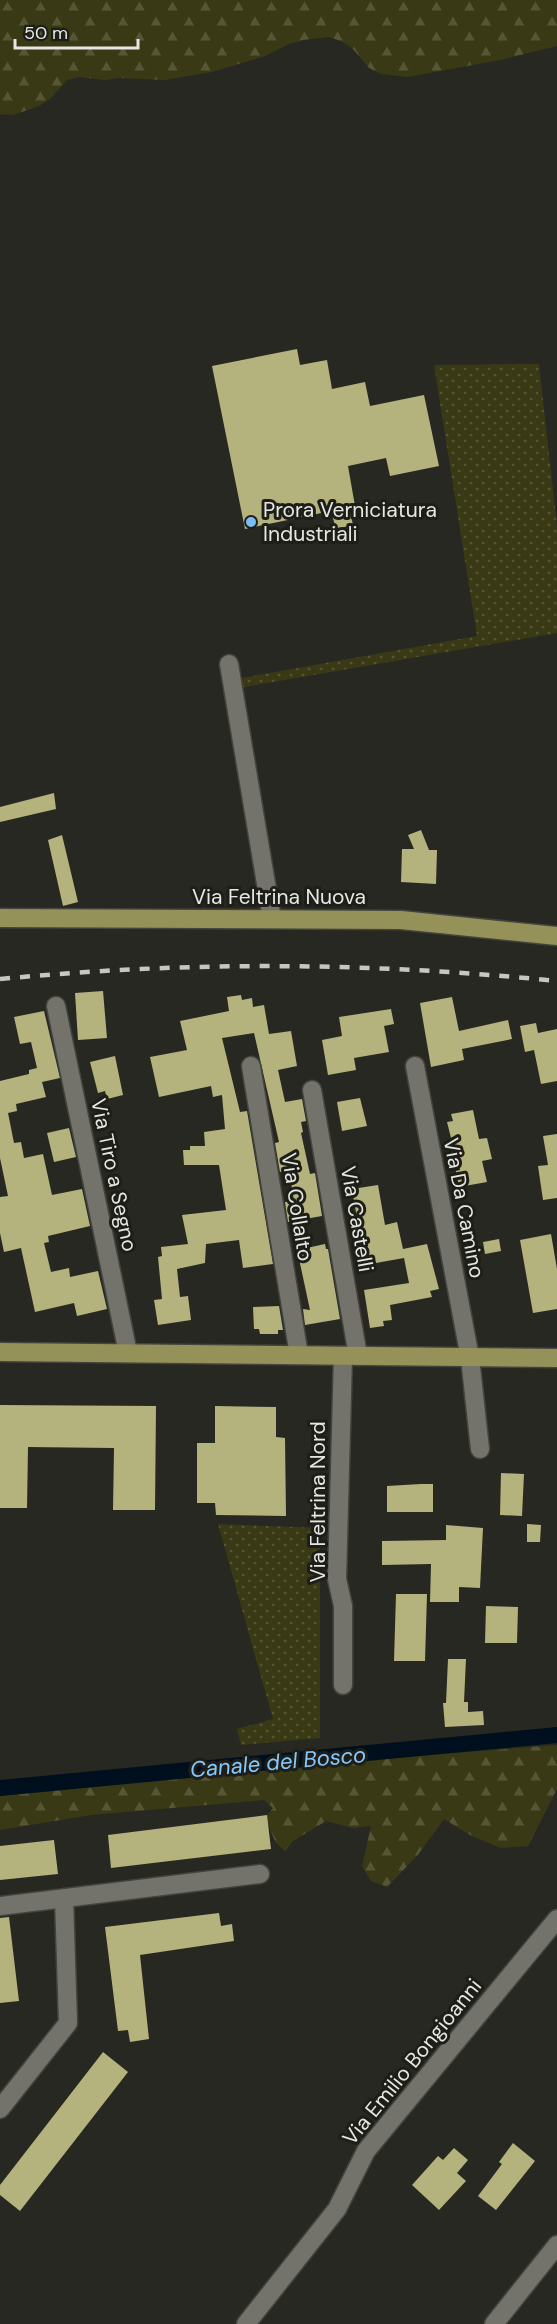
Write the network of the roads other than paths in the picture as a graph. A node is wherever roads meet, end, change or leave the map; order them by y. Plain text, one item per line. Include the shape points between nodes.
1 (229, 664) dead end
2 (0, 918) edge
3 (272, 919) junction
4 (557, 936) edge
5 (56, 1005) dead end
6 (251, 1066) dead end
7 (415, 1066) dead end
8 (312, 1090) dead end
9 (0, 1352) edge
10 (128, 1353) junction
11 (299, 1355) junction
12 (350, 1356) junction
13 (470, 1358) junction
14 (557, 1358) edge
15 (480, 1449) dead end
16 (343, 1685) dead end
17 (260, 1874) dead end
18 (64, 1898) junction
19 (0, 1905) edge
20 (557, 1919) edge
21 (0, 2109) edge
22 (557, 2245) edge
23 (246, 2324) edge
24 (494, 2324) edge

1 - 3 street
2 - 3 main road, Via Feltrina Nuova
3 - 4 main road, Via Feltrina Nuova via 401,920
5 - 10 street, Via Tiro a Segno
6 - 11 street, Via Collalto
7 - 13 street, Via Da Camino
8 - 12 street, Via Castelli
9 - 10 main road
10 - 11 main road
11 - 12 main road
12 - 13 main road
12 - 16 street, Via Feltrina Nord via 337,1579 343,1606
13 - 14 main road
13 - 15 street, Via Da Camino
17 - 18 street
18 - 19 street
18 - 21 street via 68,2024
20 - 23 street, Via Emilio Bongioanni via 366,2151 337,2209
22 - 24 street

